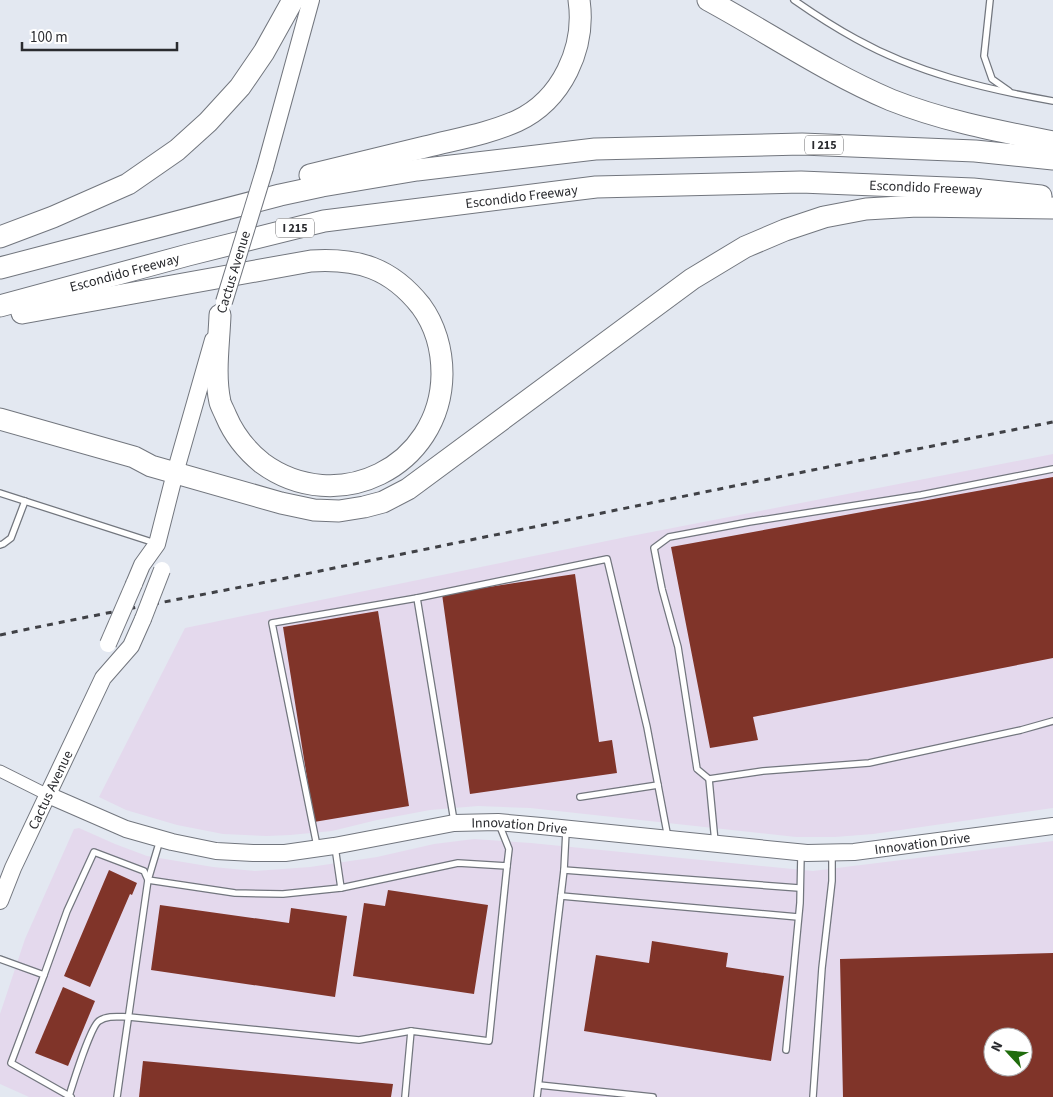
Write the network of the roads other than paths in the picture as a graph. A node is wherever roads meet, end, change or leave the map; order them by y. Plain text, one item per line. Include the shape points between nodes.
1 (293, 0) edge
2 (311, 0) edge
3 (579, 0) edge
4 (708, 0) edge
5 (717, 0) edge
6 (794, 0) edge
7 (990, 0) edge
8 (748, 22) junction
9 (1013, 94) junction
10 (1053, 101) edge
11 (1053, 142) edge
12 (1053, 159) edge
13 (280, 195) junction
14 (1053, 197) edge
15 (1053, 208) edge
16 (0, 237) edge
17 (0, 268) edge
18 (0, 306) edge
19 (222, 309) junction
20 (0, 318) edge
21 (0, 419) edge
22 (1053, 469) edge
23 (175, 473) junction
24 (0, 492) edge
25 (25, 501) junction
26 (0, 544) edge
27 (157, 544) junction
28 (418, 598) junction
29 (103, 678) junction
30 (1053, 721) edge
31 (0, 771) edge
32 (709, 779) junction
33 (658, 785) junction
34 (48, 795) junction
35 (580, 797) dead end
36 (498, 822) junction
37 (454, 823) junction
38 (1053, 826) edge
39 (566, 828) junction
40 (160, 839) junction
41 (669, 839) junction
42 (716, 844) junction
43 (334, 846) junction
44 (317, 848) junction
45 (801, 852) junction
46 (832, 852) junction
47 (507, 866) junction
48 (564, 870) junction
49 (148, 880) junction
50 (341, 888) junction
51 (799, 888) junction
52 (561, 896) junction
53 (0, 901) edge
54 (798, 917) junction
55 (0, 959) edge
56 (44, 975) junction
57 (129, 1017) junction
58 (411, 1031) junction
59 (786, 1050) dead end
60 (539, 1085) junction
61 (70, 1096) edge
62 (118, 1097) edge
63 (405, 1097) edge
64 (538, 1097) edge
65 (645, 1097) edge
66 (653, 1097) edge
67 (814, 1097) edge

1 - 16 highway via 240,87 177,150 128,184 53,218
2 - 19 main road, Cactus Avenue, bridge
3 - 13 highway via 580,31 573,58 562,81 532,112 488,132 309,176
4 - 8 highway
5 - 8 highway
6 - 9 lane via 856,40 882,52 923,69
7 - 9 lane via 984,56 992,79
8 - 11 highway via 843,78 891,100 966,124
9 - 10 lane
12 - 13 highway, I 215 via 975,151 802,144 595,149 416,170
13 - 17 highway, I 215
14 - 18 highway, Escondido Freeway / I 215 via 973,189 801,182 596,187 324,221
15 - 23 highway via 917,206 866,209 824,217 746,246 692,279 408,489 377,504 339,511 314,510
19 - 20 highway via 218,367 220,403 233,430 255,458 292,479 342,486 378,476 419,443 439,401 442,384 440,350 422,308 410,294 383,273 365,265 347,261 311,261
19 - 23 main road, Cactus Avenue
21 - 23 highway via 134,457
22 - 32 lane via 921,495 669,537 654,548 678,647 697,768
23 - 27 main road, Cactus Avenue
24 - 25 lane
25 - 26 lane via 11,538
25 - 27 lane
27 - 29 main road, Cactus Avenue, bridge via 142,565 108,644
27 - 29 main road, Cactus Avenue, bridge via 162,570 148,608 131,646
28 - 33 lane via 607,558
28 - 37 lane
28 - 44 lane via 272,623
29 - 34 main road, Cactus Avenue
30 - 32 lane via 870,763 764,771
31 - 34 street, Innovation Drive
32 - 42 lane
33 - 35 lane
33 - 41 lane
34 - 40 main road, Innovation Drive via 126,829
34 - 53 main road, Cactus Avenue via 12,868
36 - 37 main road, Innovation Drive
36 - 39 main road, Innovation Drive
36 - 47 lane via 509,849
37 - 43 main road, Innovation Drive
38 - 46 main road, Innovation Drive via 854,852
39 - 41 main road, Innovation Drive
39 - 48 lane
40 - 44 main road, Innovation Drive via 216,851 285,853
40 - 49 lane
41 - 42 main road, Innovation Drive
42 - 45 main road, Innovation Drive
43 - 44 main road, Innovation Drive
43 - 50 lane
45 - 46 main road, Innovation Drive
45 - 51 lane
46 - 67 lane
47 - 50 lane via 458,863
47 - 58 lane via 489,1042
48 - 51 lane
48 - 52 lane
49 - 50 lane via 235,892 284,894
49 - 56 lane via 144,871 94,852 67,911
49 - 57 lane
51 - 54 lane
52 - 54 lane
52 - 60 lane
54 - 59 lane
55 - 56 lane
56 - 61 lane via 11,1063
57 - 58 lane via 359,1040
57 - 61 lane via 105,1017 96,1022
57 - 62 lane
58 - 63 lane
60 - 64 lane
60 - 65 lane
65 - 66 lane

